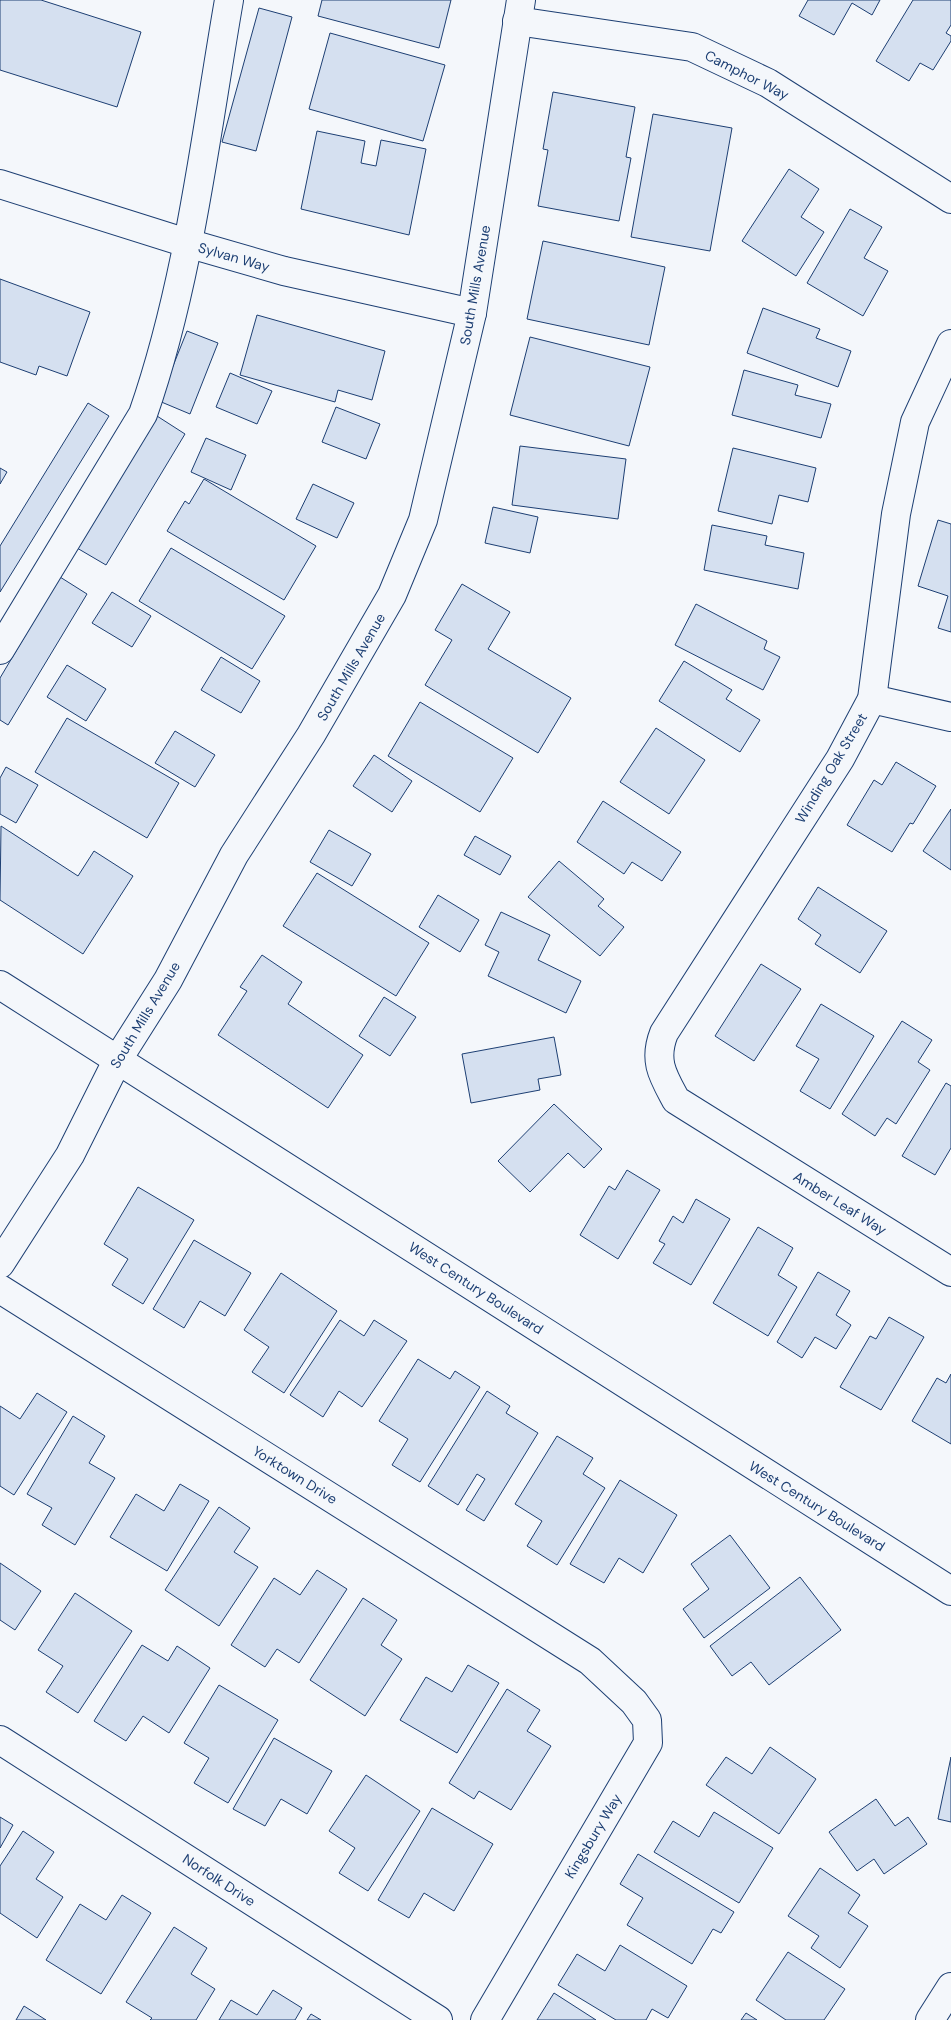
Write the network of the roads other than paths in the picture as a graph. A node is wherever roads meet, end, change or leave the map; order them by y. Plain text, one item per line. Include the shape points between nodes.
1 (229, 0) edge
2 (519, 11) edge
3 (0, 184) edge
4 (951, 199) edge
5 (187, 244) junction
6 (472, 313) junction
7 (951, 344) edge
8 (0, 650) edge
9 (872, 699) junction
10 (951, 717) edge
11 (0, 985) edge
12 (118, 1059) junction
13 (729, 1134) joint
14 (0, 1264) edge
15 (951, 1272) edge
16 (0, 1289) edge
17 (951, 1591) edge
18 (590, 1661) joint
19 (0, 1740) edge
20 (951, 1987) edge
21 (438, 2020) edge
22 (484, 2020) edge
23 (930, 2020) edge

1 - 5 street
2 - 4 street, Camphor Way via 692,47 768,83
2 - 6 street, South Mills Avenue
3 - 5 street, Sylvan Way
5 - 6 street, Sylvan Way via 284,271
5 - 8 street via 157,374 143,414
6 - 12 street, South Mills Avenue via 423,520 392,595 312,735 234,855 168,980
7 - 9 street, Winding Oak Street via 915,422 896,514
9 - 10 street
9 - 13 street, Winding Oak Street via 840,758 664,1033 659,1046 660,1072 676,1100
11 - 12 street, West Century Boulevard
12 - 14 street, South Mills Avenue via 70,1155
12 - 17 street, West Century Boulevard
13 - 15 street, Amber Leaf Way
16 - 18 street, Yorktown Drive
18 - 22 street, Kingsbury Way via 634,1702 647,1720 648,1743
19 - 21 street, Norfolk Drive
20 - 23 street

